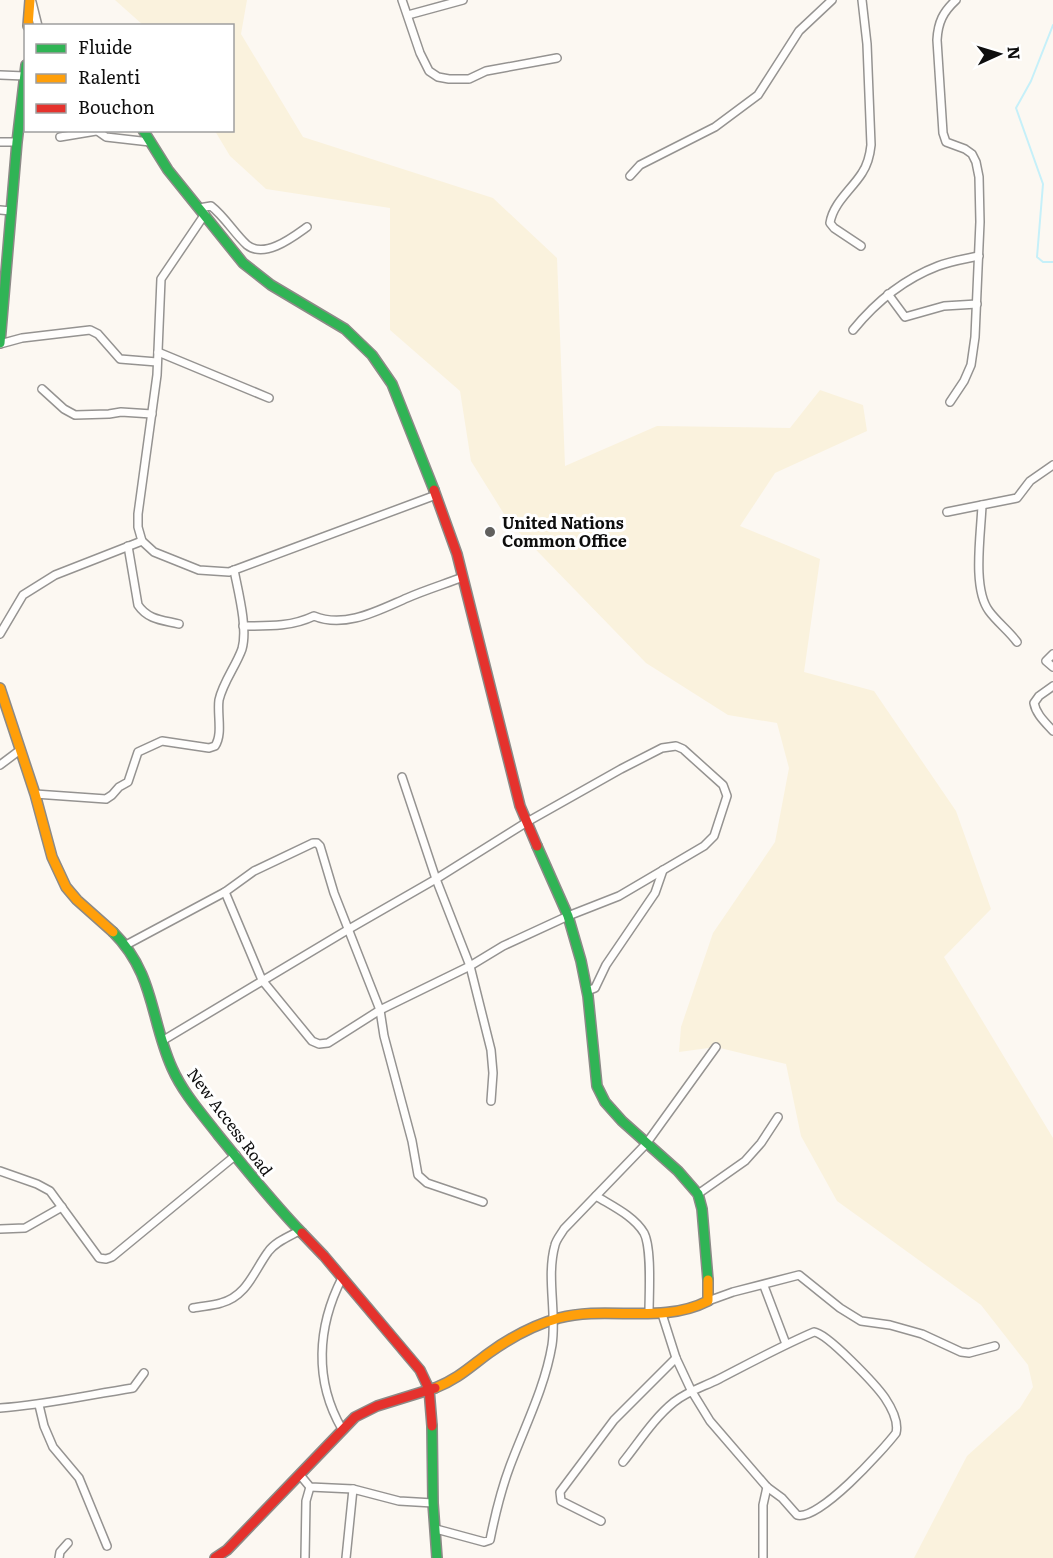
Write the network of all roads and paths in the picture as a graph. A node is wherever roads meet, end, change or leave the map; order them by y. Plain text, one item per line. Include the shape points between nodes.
1 (31, 0) edge
2 (402, 0) edge
3 (463, 0) edge
4 (832, 0) edge
5 (862, 0) edge
6 (956, 0) edge
7 (408, 15) junction
8 (28, 24) edge
9 (37, 24) edge
10 (557, 58) dead end
11 (0, 75) edge
12 (24, 76) edge
13 (24, 84) edge
14 (89, 132) edge
15 (98, 132) edge
16 (144, 132) edge
17 (60, 136) dead end
18 (150, 141) junction
19 (0, 142) edge
20 (17, 142) junction
21 (630, 176) dead end
22 (0, 210) edge
23 (11, 211) junction
24 (202, 211) junction
25 (307, 227) dead end
26 (861, 246) dead end
27 (979, 256) junction
28 (3, 279) edge
29 (888, 294) junction
30 (977, 304) junction
31 (853, 330) dead end
32 (0, 344) edge
33 (158, 352) junction
34 (157, 362) junction
35 (42, 389) dead end
36 (269, 398) dead end
37 (950, 402) dead end
38 (152, 414) junction
39 (1053, 465) edge
40 (436, 495) junction
41 (982, 505) junction
42 (947, 512) dead end
43 (142, 541) junction
44 (128, 546) junction
45 (234, 570) junction
46 (464, 577) junction
47 (179, 624) dead end
48 (243, 626) junction
49 (0, 634) edge
50 (1017, 642) dead end
51 (1053, 654) edge
52 (1053, 668) edge
53 (1053, 686) edge
54 (0, 688) edge
55 (1053, 731) edge
56 (20, 750) junction
57 (0, 765) edge
58 (402, 777) dead end
59 (35, 794) junction
60 (527, 822) junction
61 (663, 870) junction
62 (436, 879) junction
63 (225, 892) junction
64 (568, 916) junction
65 (349, 929) junction
66 (126, 945) junction
67 (470, 966) junction
68 (262, 980) junction
69 (587, 991) junction
70 (380, 1010) junction
71 (162, 1041) junction
72 (716, 1047) dead end
73 (491, 1101) dead end
74 (778, 1117) dead end
75 (646, 1144) junction
76 (236, 1155) junction
77 (0, 1171) edge
78 (698, 1194) junction
79 (596, 1196) junction
80 (483, 1202) dead end
81 (62, 1207) junction
82 (0, 1229) edge
83 (299, 1231) junction
84 (342, 1278) junction
85 (764, 1286) junction
86 (708, 1301) junction
87 (193, 1308) dead end
88 (649, 1313) junction
89 (662, 1314) junction
90 (554, 1320) junction
91 (786, 1344) junction
92 (995, 1346) dead end
93 (676, 1358) junction
94 (144, 1373) dead end
95 (429, 1389) junction
96 (691, 1390) junction
97 (39, 1405) junction
98 (0, 1408) edge
99 (342, 1429) junction
100 (623, 1462) dead end
101 (300, 1474) junction
102 (310, 1487) junction
103 (767, 1487) junction
104 (353, 1489) junction
105 (433, 1503) junction
106 (601, 1521) dead end
107 (436, 1529) junction
108 (68, 1543) dead end
109 (107, 1546) dead end
110 (229, 1554) edge
111 (59, 1558) edge
112 (215, 1558) edge
113 (305, 1558) edge
114 (346, 1558) edge
115 (437, 1558) edge
116 (763, 1558) edge

1 - 8 street
1 - 9 street
2 - 7 street
3 - 7 street
4 - 21 street via 799,31 758,95 715,127 640,165
5 - 26 street via 871,145 862,173 830,223
6 - 27 street via 938,26 943,133 946,142 965,149 976,162
7 - 10 street via 420,53 429,71 438,76 469,79 486,71
11 - 12 street
13 - 20 street
14 - 17 street
15 - 18 street via 106,137
16 - 18 street
18 - 24 street
19 - 20 street
20 - 23 street
22 - 23 street
23 - 28 street
24 - 25 street via 211,206 246,244 256,249 281,245
24 - 33 street via 161,279
24 - 40 street via 243,263 271,285 345,329 372,355 392,384
27 - 29 street via 936,266
27 - 30 street
28 - 32 street
29 - 30 street via 905,317 944,306
29 - 31 street
30 - 37 street via 971,365
32 - 34 street via 90,330 99,334 120,359
33 - 34 street
33 - 36 street
34 - 38 street
35 - 38 street via 75,415
38 - 43 street via 138,513
39 - 41 street via 1030,481 1017,498
40 - 45 street
40 - 46 street
41 - 42 street
41 - 50 street via 981,597
43 - 44 street
43 - 45 street via 154,552 199,570
44 - 47 street via 138,606 151,618
44 - 49 street via 55,575 24,595
45 - 48 street
46 - 48 street via 367,616 326,621 314,616 300,623
46 - 60 street via 514,787
48 - 59 street via 242,648 219,701 215,746 162,741 138,752 128,782 106,799
51 - 52 street via 1046,661
53 - 55 street via 1034,703
54 - 56 street, New Access Road
56 - 57 street
56 - 59 street, New Access Road
58 - 62 street
59 - 66 street, New Access Road via 52,857 66,887
60 - 61 street via 662,748 676,746 723,785 727,796 714,836
60 - 62 street
60 - 64 street
61 - 64 street via 619,896
61 - 69 street via 655,893 606,964 595,988
62 - 65 street
62 - 67 street
63 - 65 street via 254,871 317,843
63 - 66 street
63 - 68 street
64 - 67 street
64 - 69 street
65 - 68 street
65 - 70 street
66 - 71 street, New Access Road via 146,981
67 - 70 street
67 - 73 street via 491,1050
68 - 70 street via 312,1041 319,1044 339,1037
68 - 71 street
69 - 75 street via 597,1086 605,1102
70 - 80 street via 418,1175 427,1183
71 - 76 street, New Access Road via 190,1099
72 - 75 street
74 - 78 street via 745,1161
75 - 78 street
75 - 79 street
76 - 81 street via 106,1259 99,1258
76 - 83 street, New Access Road
77 - 81 street via 50,1191
78 - 86 street
79 - 88 street via 631,1219 645,1235
79 - 90 street via 555,1244
81 - 82 street via 25,1228
83 - 84 street, New Access Road
83 - 87 street via 269,1251 249,1284 232,1298
84 - 95 street, New Access Road via 414,1362
84 - 99 street via 333,1297 321,1357 329,1402
85 - 86 street
85 - 91 street
85 - 92 street via 799,1275 861,1321 922,1334 961,1352
86 - 89 street
88 - 89 street
88 - 90 street via 597,1313
89 - 93 street
90 - 95 street via 513,1337 459,1377
90 - 107 street via 541,1389 504,1484 490,1540 484,1542
91 - 96 street
91 - 103 street via 814,1332 823,1336 885,1399 897,1428 887,1444 848,1484 804,1516 797,1515
93 - 96 street
93 - 106 street via 614,1420 560,1492 561,1501
94 - 97 street via 133,1388
95 - 99 street via 365,1411
95 - 105 street, New Access Road
96 - 100 street via 659,1417
96 - 103 street via 710,1421
97 - 98 street
97 - 109 street via 53,1447 79,1478
99 - 101 street
101 - 102 street
101 - 110 street via 255,1519
102 - 104 street
102 - 113 street via 306,1501
103 - 116 street via 762,1512
104 - 105 street via 399,1501
104 - 114 street
105 - 107 street, New Access Road
107 - 115 street, New Access Road
108 - 111 street
110 - 112 street

